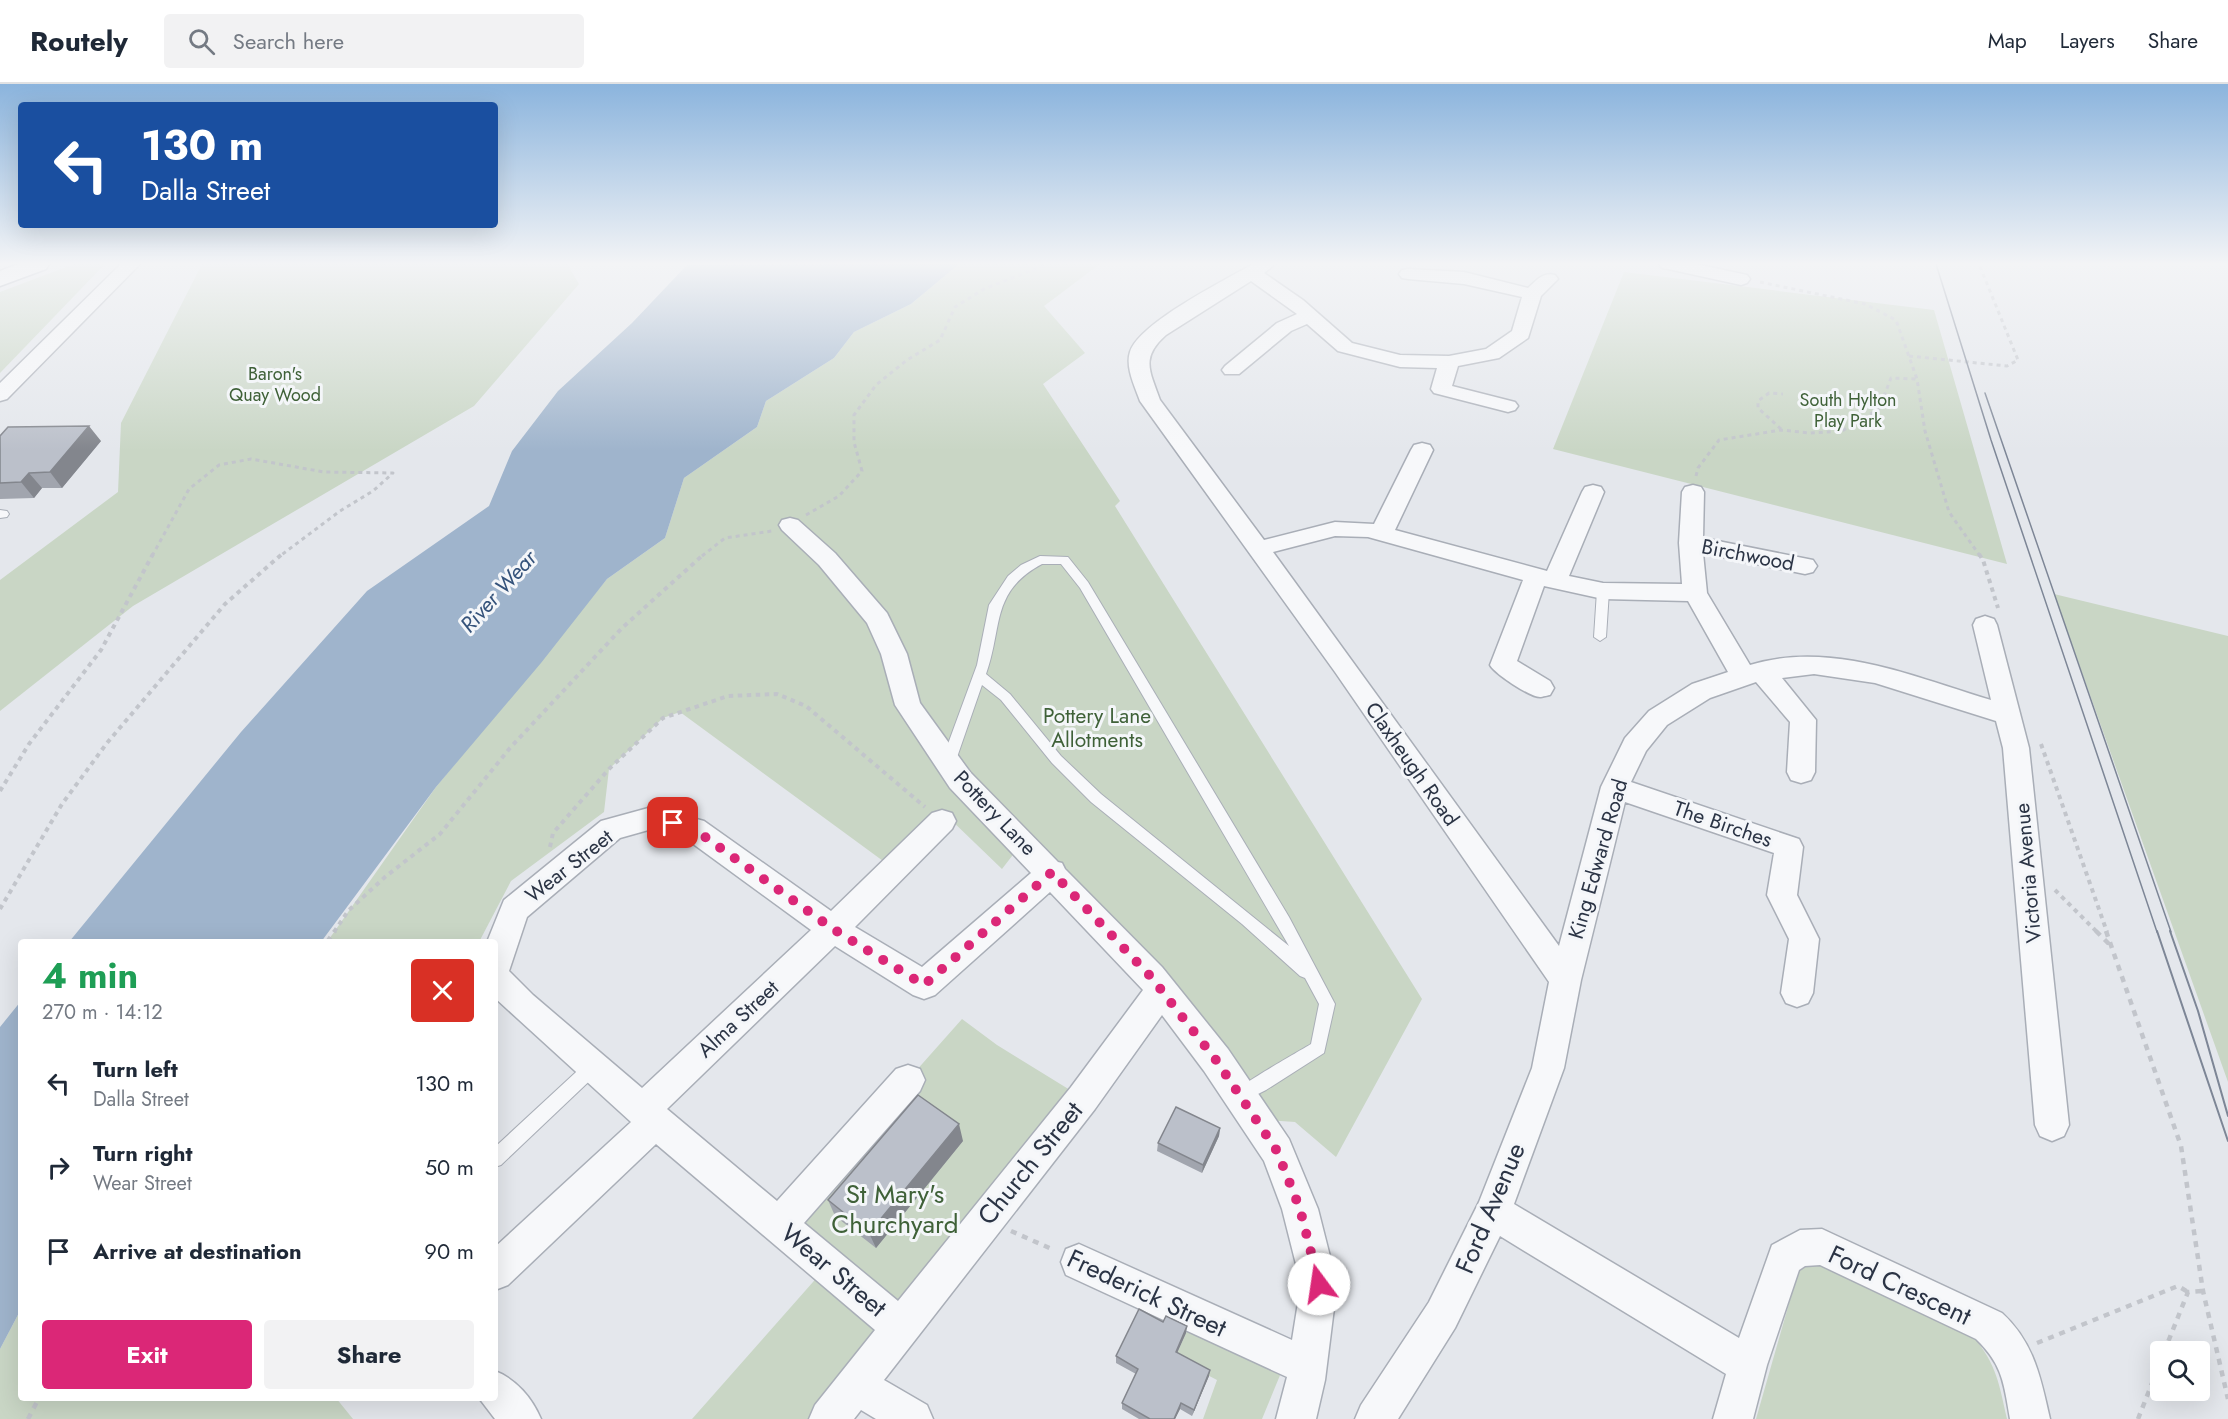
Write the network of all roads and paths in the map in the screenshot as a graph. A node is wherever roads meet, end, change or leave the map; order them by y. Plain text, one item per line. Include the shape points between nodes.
1 (69, 326) edge
2 (946, 326) edge
3 (1165, 326) edge
4 (1286, 326) edge
5 (1321, 326) edge
6 (1523, 326) edge
7 (1898, 326) edge
8 (2004, 326) edge
9 (1909, 356) junction
10 (1449, 362) junction
11 (1232, 369) dead end
12 (1917, 379) junction
13 (1782, 394) dead end
14 (0, 395) edge
15 (1508, 406) dead end
16 (1781, 430) junction
17 (1422, 450) dead end
18 (1593, 492) dead end
19 (1692, 492) joint
20 (790, 525) junction
21 (1381, 534) junction
22 (1691, 543) junction
23 (1257, 549) junction
24 (1805, 566) dead end
25 (1546, 579) junction
26 (1603, 591) junction
27 (1695, 592) junction
28 (1993, 621) joint
29 (1600, 637) dead end
30 (1752, 674) junction
31 (979, 676) junction
32 (1541, 688) dead end
33 (2008, 715) junction
34 (2040, 739) dead end
35 (948, 763) junction
36 (1801, 772) dead end
37 (1615, 788) junction
38 (0, 791) edge
39 (942, 821) joint
40 (2027, 862) junction
41 (1052, 872) junction
42 (543, 886) junction
43 (0, 909) edge
44 (833, 929) junction
45 (329, 939) edge
46 (2114, 949) junction
47 (498, 955) edge
48 (498, 980) edge
49 (1314, 980) junction
50 (1565, 980) junction
51 (1161, 990) junction
52 (1797, 993) dead end
53 (594, 1066) junction
54 (908, 1080) dead end
55 (1239, 1095) junction
56 (649, 1115) junction
57 (2052, 1125) dead end
58 (498, 1156) edge
59 (1493, 1212) junction
60 (985, 1219) junction
61 (780, 1224) junction
62 (1079, 1262) joint
63 (498, 1269) edge
64 (2203, 1291) junction
65 (2188, 1292) junction
66 (902, 1328) junction
67 (2168, 1341) edge
68 (2014, 1353) junction
69 (1748, 1365) junction
70 (1308, 1367) junction
71 (855, 1385) junction
72 (2150, 1388) edge
73 (498, 1393) edge
74 (2228, 1399) edge
75 (37, 1401) edge
76 (28, 1419) edge
77 (521, 1419) edge
78 (829, 1419) edge
79 (913, 1419) edge
80 (1296, 1419) edge
81 (1375, 1419) edge
82 (1733, 1419) edge
83 (2030, 1419) edge
84 (2138, 1419) edge

1 - 14 street
2 - 20 path via 940,340 876,384 854,415 854,442 862,471 839,496
3 - 23 street, Claxheugh Road via 1144,342 1139,366 1150,401
4 - 11 street
5 - 10 street via 1345,347 1400,361
6 - 10 street via 1521,334 1492,354
7 - 9 path
8 - 9 path via 2018,360 2007,366
9 - 12 path
10 - 15 street via 1441,388
12 - 16 path via 1890,378 1879,409 1842,431
12 - 28 path via 1925,431 1949,512 1983,560
13 - 16 path via 1764,394 1758,401 1758,408
16 - 19 path via 1719,440 1698,468
17 - 21 street
18 - 25 street
19 - 22 street, Birchwood
20 - 35 street, Pottery Lane via 827,559 878,619 894,654 908,705
20 - 45 path via 725,538 694,561 622,628 510,748 440,834 348,911
21 - 23 street via 1335,529
21 - 25 street
22 - 24 street, Birchwood
22 - 27 street, Birchwood
23 - 50 street, Claxheugh Road
25 - 26 street
25 - 32 street via 1503,665
26 - 27 street
26 - 29 lane
27 - 30 street, Birchwood
28 - 33 street, Victoria Avenue
30 - 33 street, King Edward Road via 1814,665 1876,674
30 - 36 street, Birchwood via 1803,720
30 - 37 street, King Edward Road via 1701,691 1658,718 1635,745
31 - 35 lane
31 - 49 lane via 1010,700 1067,771 1267,934
31 - 49 lane via 995,605 1012,579 1040,560 1064,560 1084,585 1278,912
33 - 40 street, Victoria Avenue via 2016,748
34 - 46 path
35 - 41 street, Pottery Lane via 960,780
37 - 50 street, King Edward Road
37 - 52 street, The Birches via 1789,847 1782,895 1804,939
38 - 43 path via 29,744 101,650 189,489 219,465 251,459 324,472 393,473 274,560 225,604 107,743 62,804
39 - 42 path via 806,706 777,694 728,696 663,718 609,769 553,833
39 - 44 street, Alma Street
40 - 46 path
40 - 57 street, Victoria Avenue
41 - 44 street, Wear Street via 924,985
41 - 51 street, Pottery Lane
42 - 44 street, Wear Street via 611,829 652,818 694,829
42 - 47 street, Wear Street via 515,909
44 - 56 street, Alma Street
46 - 64 path via 2181,1146
48 - 53 street, Wear Street
49 - 55 lane via 1327,1004 1318,1048
50 - 59 street, Ford Avenue via 1548,1068
51 - 55 street, Pottery Lane
51 - 60 street, Church Street via 1083,1098
53 - 56 street, Wear Street
53 - 58 lane
54 - 61 street
55 - 70 street, Pottery Lane via 1277,1151 1300,1209 1319,1284
56 - 61 street, Wear Street
56 - 63 street, Alma Street
59 - 69 street
59 - 81 street, Ford Avenue via 1442,1315
60 - 62 path, Frederick Street
60 - 66 street, Church Street
61 - 66 street, Wear Street
62 - 70 street, Frederick Street
64 - 65 path
64 - 74 path
65 - 67 path
65 - 68 path via 2178,1286
66 - 71 street, Church Street
68 - 69 street, Ford Crescent via 1989,1326 1822,1247 1800,1248 1785,1258
68 - 83 street, Ford Crescent
69 - 82 street, Ford Crescent
70 - 80 street, Pottery Lane
71 - 78 street, Church Street
71 - 79 street
72 - 84 path
73 - 77 street
75 - 76 path

